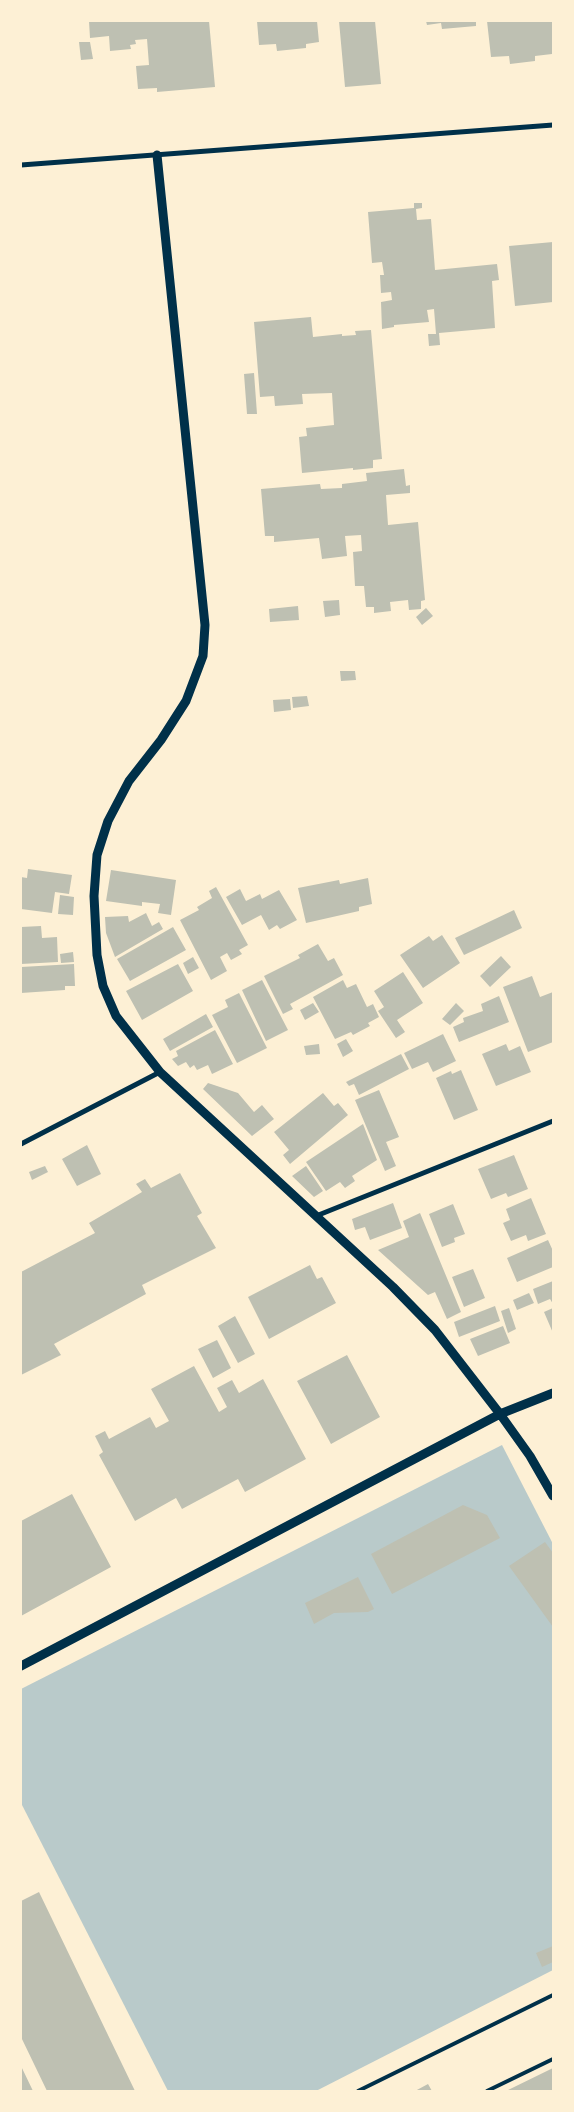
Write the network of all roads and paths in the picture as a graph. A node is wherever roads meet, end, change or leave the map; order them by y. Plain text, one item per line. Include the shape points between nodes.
1 (553, 125) edge
2 (157, 155) junction
3 (21, 165) edge
4 (160, 1072) junction
5 (553, 1121) edge
6 (21, 1144) edge
7 (316, 1216) junction
8 (553, 1393) edge
9 (500, 1414) junction
10 (553, 1496) edge
11 (21, 1666) edge
12 (553, 1995) edge
13 (553, 2059) edge
14 (358, 2091) edge
15 (487, 2091) edge

1 - 2 street
2 - 3 street
2 - 4 street via 204,625 203,656 186,701 129,781 108,821 96,855 94,896 97,955 104,986 116,1016
4 - 6 street
4 - 7 street
5 - 7 street
7 - 9 street via 435,1330
8 - 9 street
9 - 10 street
9 - 11 street
12 - 14 lane
13 - 15 lane

